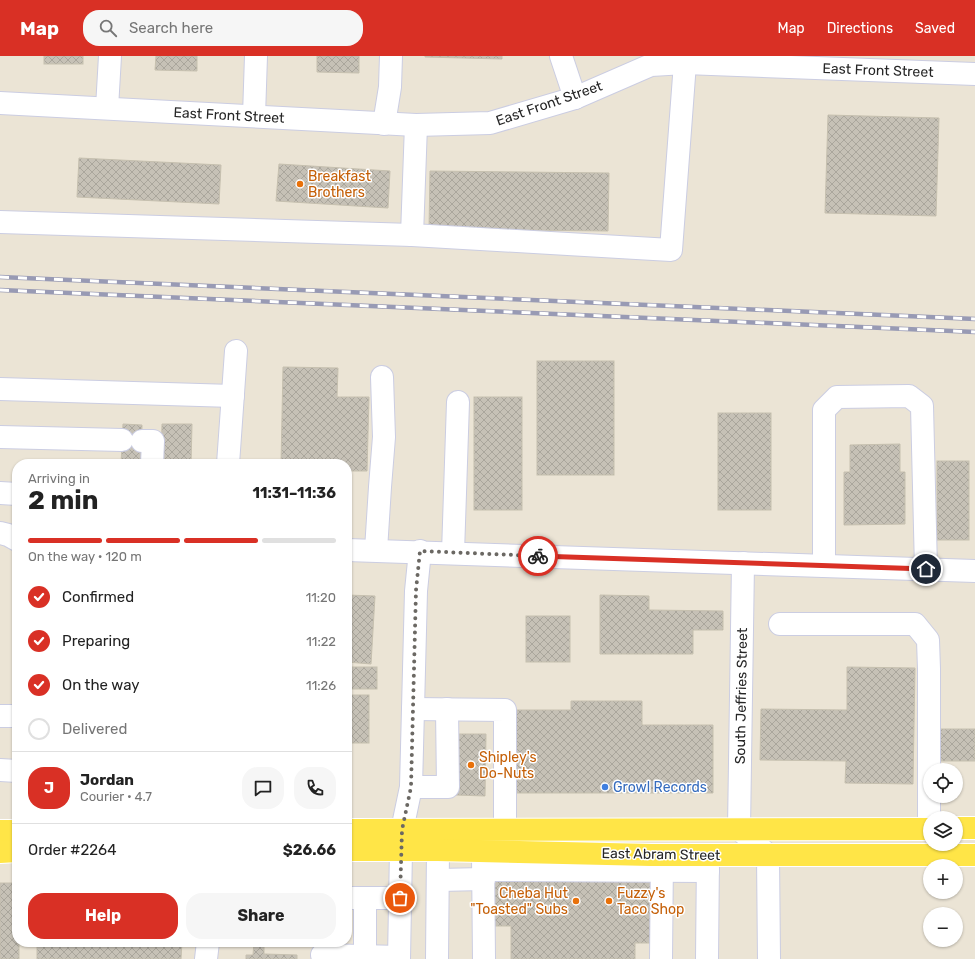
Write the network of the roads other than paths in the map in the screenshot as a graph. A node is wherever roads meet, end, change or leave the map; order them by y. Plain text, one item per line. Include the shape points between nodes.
1 (110, 56) edge
2 (256, 56) edge
3 (391, 56) edge
4 (561, 56) edge
5 (685, 63) junction
6 (975, 74) edge
7 (574, 98) junction
8 (0, 103) edge
9 (107, 108) junction
10 (254, 116) junction
11 (384, 124) junction
12 (416, 125) junction
13 (0, 222) edge
14 (412, 235) junction
15 (236, 351) dead end
16 (382, 377) dead end
17 (0, 389) edge
18 (233, 396) junction
19 (458, 402) dead end
20 (0, 437) edge
21 (149, 459) edge
22 (228, 459) edge
23 (0, 493) edge
24 (12, 494) edge
25 (0, 533) edge
26 (12, 537) edge
27 (352, 550) edge
28 (376, 550) junction
29 (420, 551) junction
30 (453, 553) junction
31 (742, 563) junction
32 (824, 566) junction
33 (926, 569) junction
34 (975, 571) edge
35 (780, 624) dead end
36 (413, 709) junction
37 (447, 709) junction
38 (0, 716) edge
39 (12, 716) edge
40 (0, 770) edge
41 (12, 770) edge
42 (411, 787) junction
43 (929, 811) edge
44 (963, 828) edge
45 (975, 828) edge
46 (739, 829) junction
47 (923, 829) edge
48 (505, 830) junction
49 (0, 831) edge
50 (12, 831) edge
51 (352, 831) edge
52 (401, 840) junction
53 (352, 849) edge
54 (438, 850) junction
55 (12, 851) edge
56 (0, 852) edge
57 (975, 854) edge
58 (768, 855) junction
59 (662, 863) junction
60 (708, 863) junction
61 (484, 867) junction
62 (439, 880) junction
63 (356, 898) edge
64 (400, 898) junction
65 (207, 947) edge
66 (322, 955) dead end
67 (365, 956) junction
68 (400, 958) edge
69 (206, 959) edge
70 (437, 959) edge
71 (484, 959) edge
72 (661, 959) edge
73 (707, 959) edge
74 (769, 959) edge

1 - 9 street
2 - 10 street
3 - 11 street via 390,88
4 - 7 street
5 - 6 street, East Front Street
5 - 7 street, East Front Street via 651,65
5 - 14 street via 671,250
7 - 12 street, East Front Street via 490,123
8 - 9 street, East Front Street
9 - 10 street, East Front Street
10 - 11 street, East Front Street
11 - 12 street, East Front Street
12 - 14 street
13 - 14 street
15 - 18 street
16 - 28 street via 384,437
17 - 18 street
18 - 22 street
19 - 30 street
20 - 21 street via 139,441
23 - 24 street
25 - 26 street
27 - 28 street
28 - 29 street
29 - 30 street
29 - 36 street via 416,590
30 - 31 street
31 - 32 street
31 - 46 street, South Jeffries Street
32 - 33 street
32 - 33 street via 824,410 837,396 908,396 922,406
33 - 34 street
35 - 43 street via 915,624 928,640
36 - 37 street
36 - 42 street
37 - 42 street via 448,787
37 - 48 street via 506,710
38 - 39 street
40 - 41 street
42 - 52 street
44 - 45 main road
46 - 47 main road, East Abram Street
46 - 48 main road, East Abram Street
46 - 58 street
48 - 52 main road, East Abram Street
49 - 50 main road
51 - 52 main road, East Abram Street
52 - 53 main road, East Abram Street
52 - 54 main road, East Abram Street
52 - 64 street
54 - 61 main road, East Abram Street
54 - 62 street
55 - 56 main road
57 - 58 main road, East Abram Street
58 - 60 main road, East Abram Street
58 - 74 street
59 - 60 main road, East Abram Street
59 - 61 main road, East Abram Street
59 - 72 street
60 - 73 street
61 - 62 street
61 - 71 street
62 - 70 street
63 - 64 street
63 - 67 street
64 - 68 street
65 - 69 street
66 - 67 street
67 - 68 street

